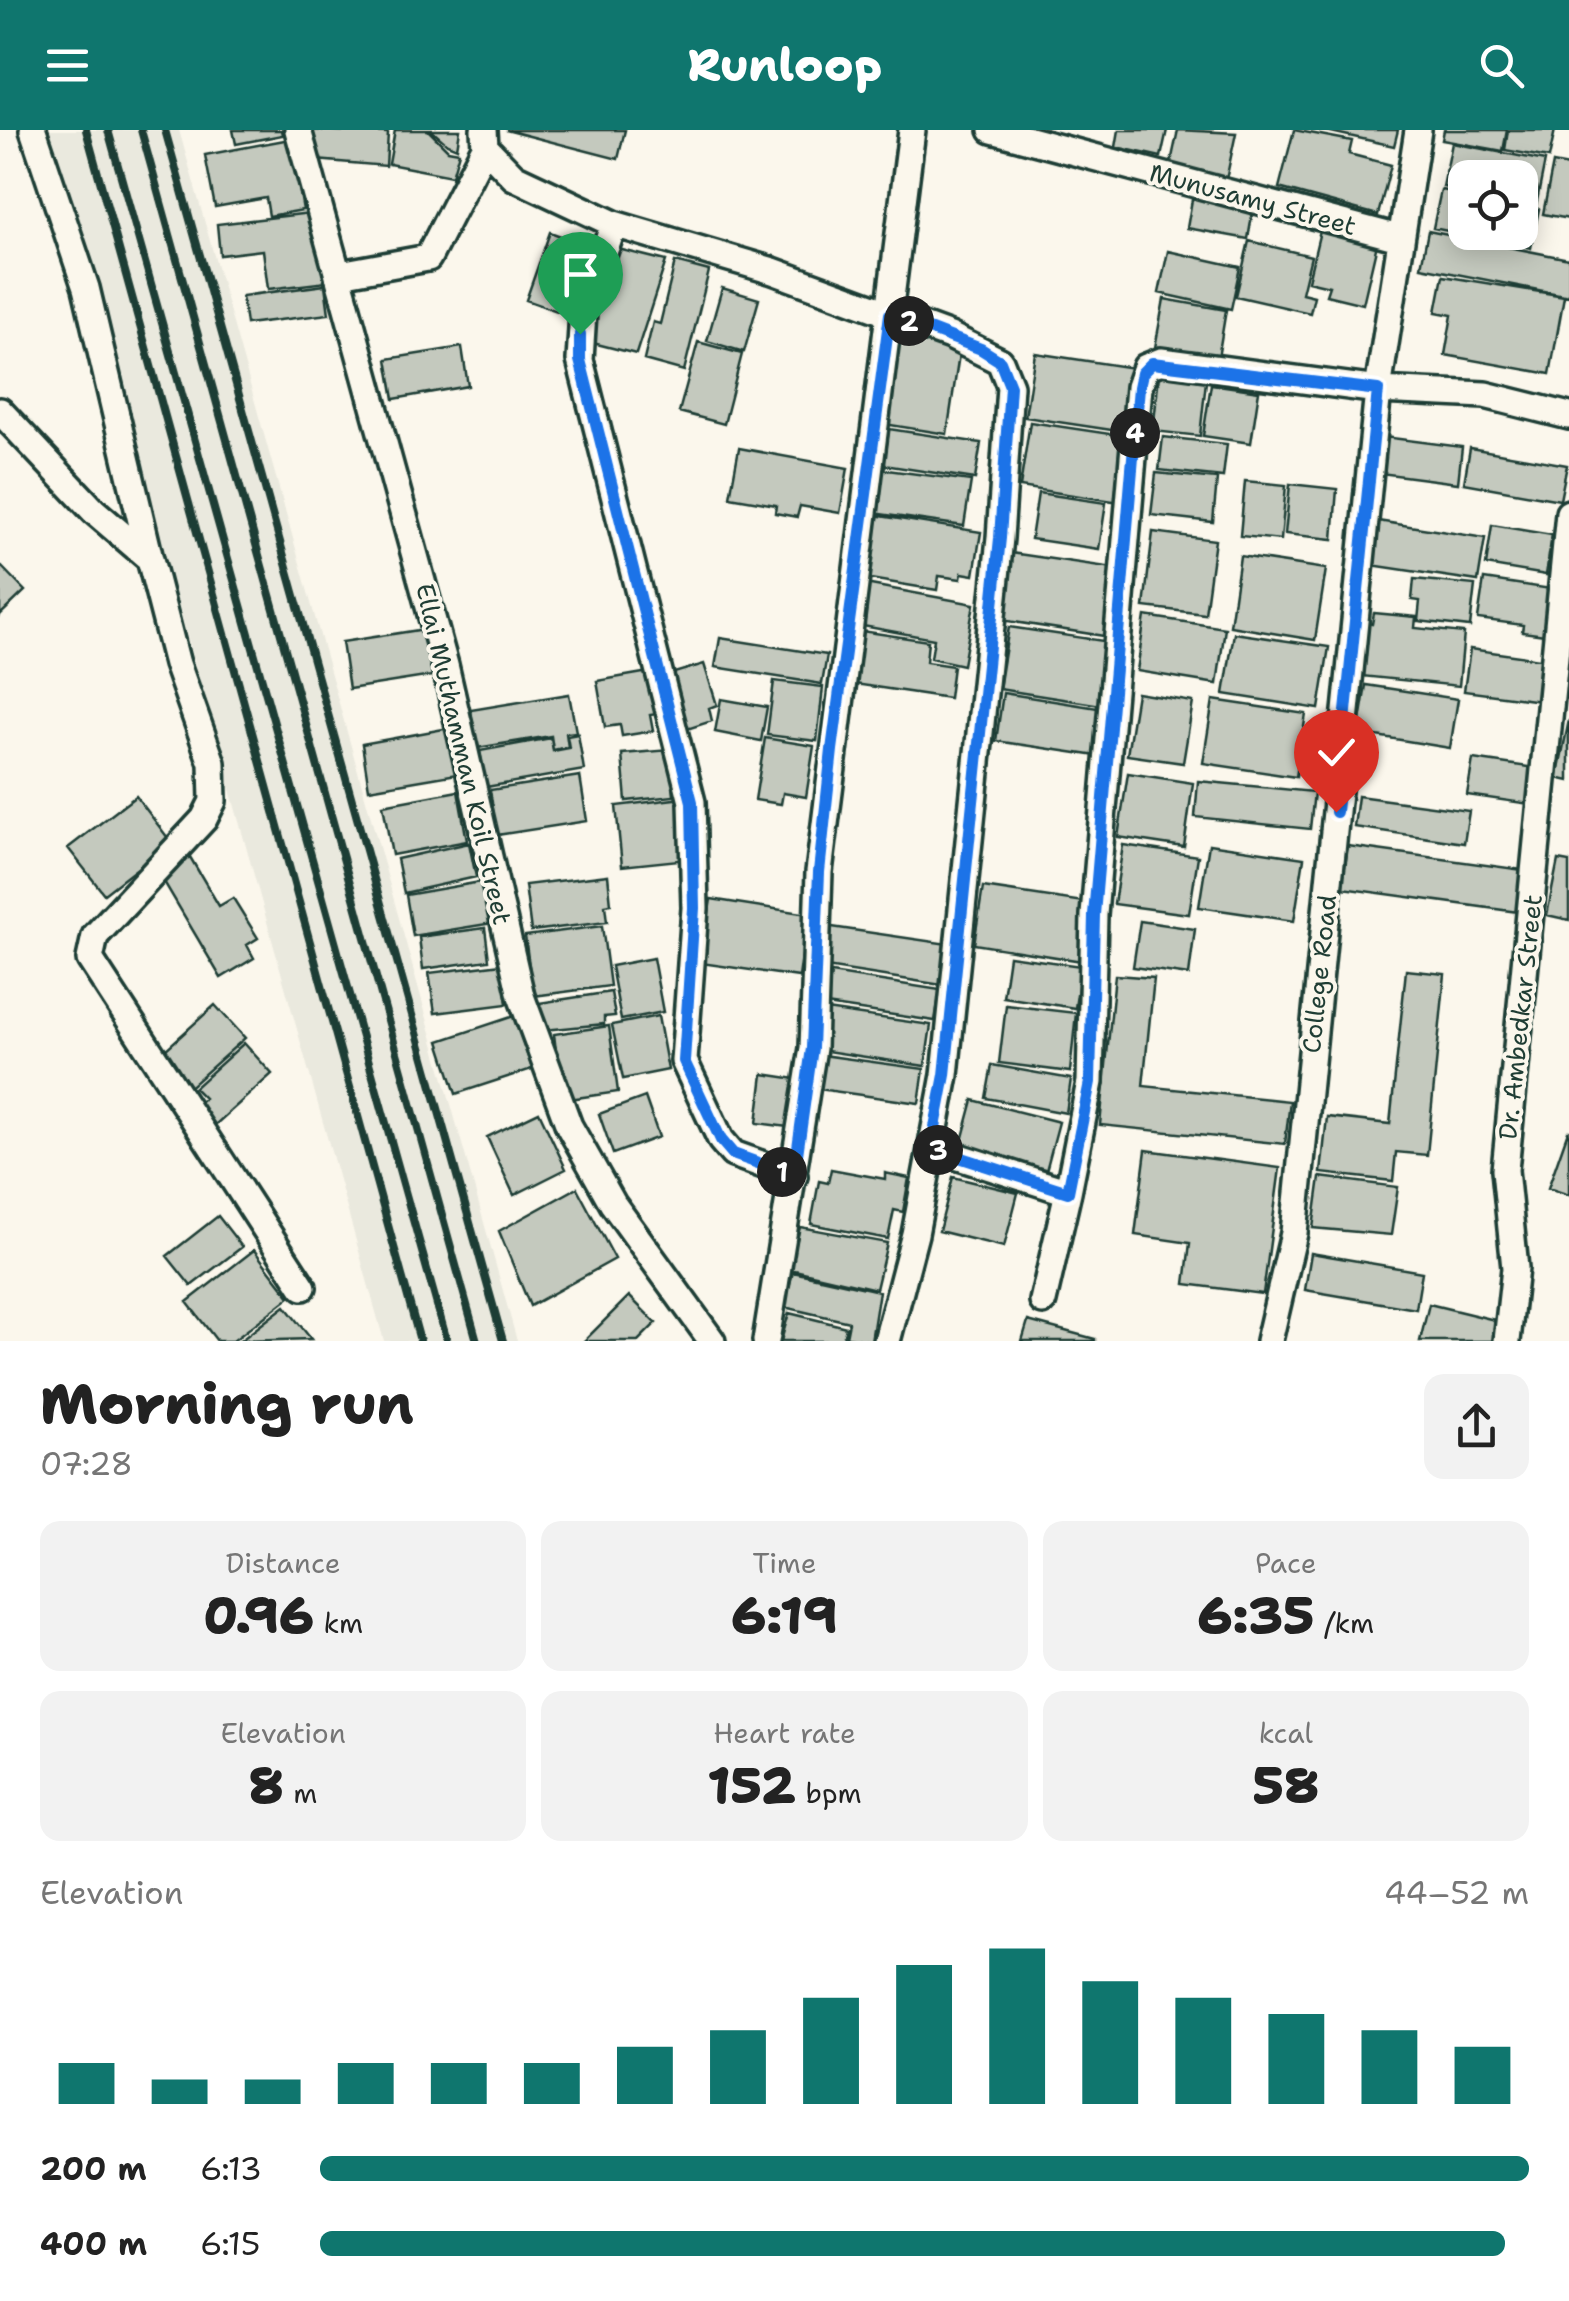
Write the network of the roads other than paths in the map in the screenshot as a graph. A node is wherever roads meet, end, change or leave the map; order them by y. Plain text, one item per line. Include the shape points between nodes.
1 (33, 130) edge
2 (298, 130) edge
3 (912, 130) edge
4 (992, 130) edge
5 (1418, 130) edge
6 (485, 138) edge
7 (614, 224) junction
8 (1399, 238) junction
9 (340, 274) junction
10 (890, 314) junction
11 (1378, 390) junction
12 (0, 411) edge
13 (1569, 416) edge
14 (1569, 513) edge
15 (150, 559) junction
16 (931, 1148) junction
17 (794, 1176) junction
18 (1068, 1192) junction
19 (303, 1288) dead end
20 (1043, 1301) dead end
21 (712, 1341) edge
22 (766, 1341) edge
23 (887, 1341) edge
24 (1269, 1341) edge
25 (1507, 1341) edge

1 - 15 street via 86,288
2 - 9 street, Ellai Muthamman Koil Street
3 - 10 street
4 - 8 street, Munusamy Street
5 - 8 street, College Road
6 - 7 street via 514,177
6 - 9 street via 428,258
7 - 10 street
7 - 17 street via 583,312 580,360 692,802 694,908 684,1061 733,1154
8 - 11 street, College Road
9 - 21 street, Ellai Muthamman Koil Street via 445,665 521,996 569,1126 612,1204
10 - 16 street via 981,349 1000,361 1010,386 945,1075
10 - 17 street via 830,767 812,1048
11 - 13 street via 1485,395
11 - 18 street via 1161,361 1142,373 1094,915 1090,1082
11 - 24 street, College Road via 1294,1233
12 - 15 street via 94,511
14 - 25 street, Dr. Ambedkar Street via 1505,1170 1516,1268
15 - 19 street via 212,763 213,801 204,820 95,936 90,959
16 - 18 street
16 - 23 street
17 - 22 street
18 - 20 street

